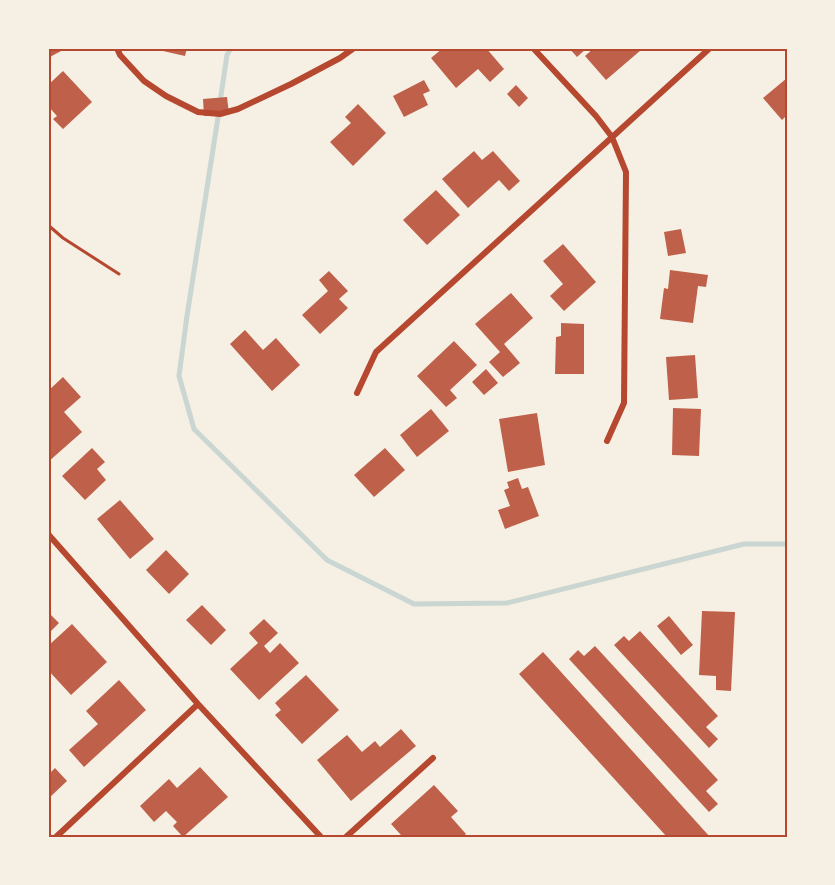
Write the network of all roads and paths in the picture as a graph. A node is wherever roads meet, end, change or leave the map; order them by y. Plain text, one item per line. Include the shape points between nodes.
1 (117, 48) edge
2 (354, 48) edge
3 (533, 48) edge
4 (710, 48) edge
5 (612, 137) junction
6 (48, 225) edge
7 (119, 274) dead end
8 (357, 393) dead end
9 (607, 441) dead end
10 (48, 534) edge
11 (198, 704) junction
12 (432, 758) dead end
13 (56, 837) edge
14 (321, 837) edge
15 (346, 837) edge

1 - 2 street via 144,81 166,96 198,112 220,114 291,84
3 - 5 street
4 - 5 street
5 - 8 street via 376,352
5 - 9 street via 626,171 624,403
6 - 7 path
10 - 11 street
11 - 13 street
11 - 14 street
12 - 15 street

